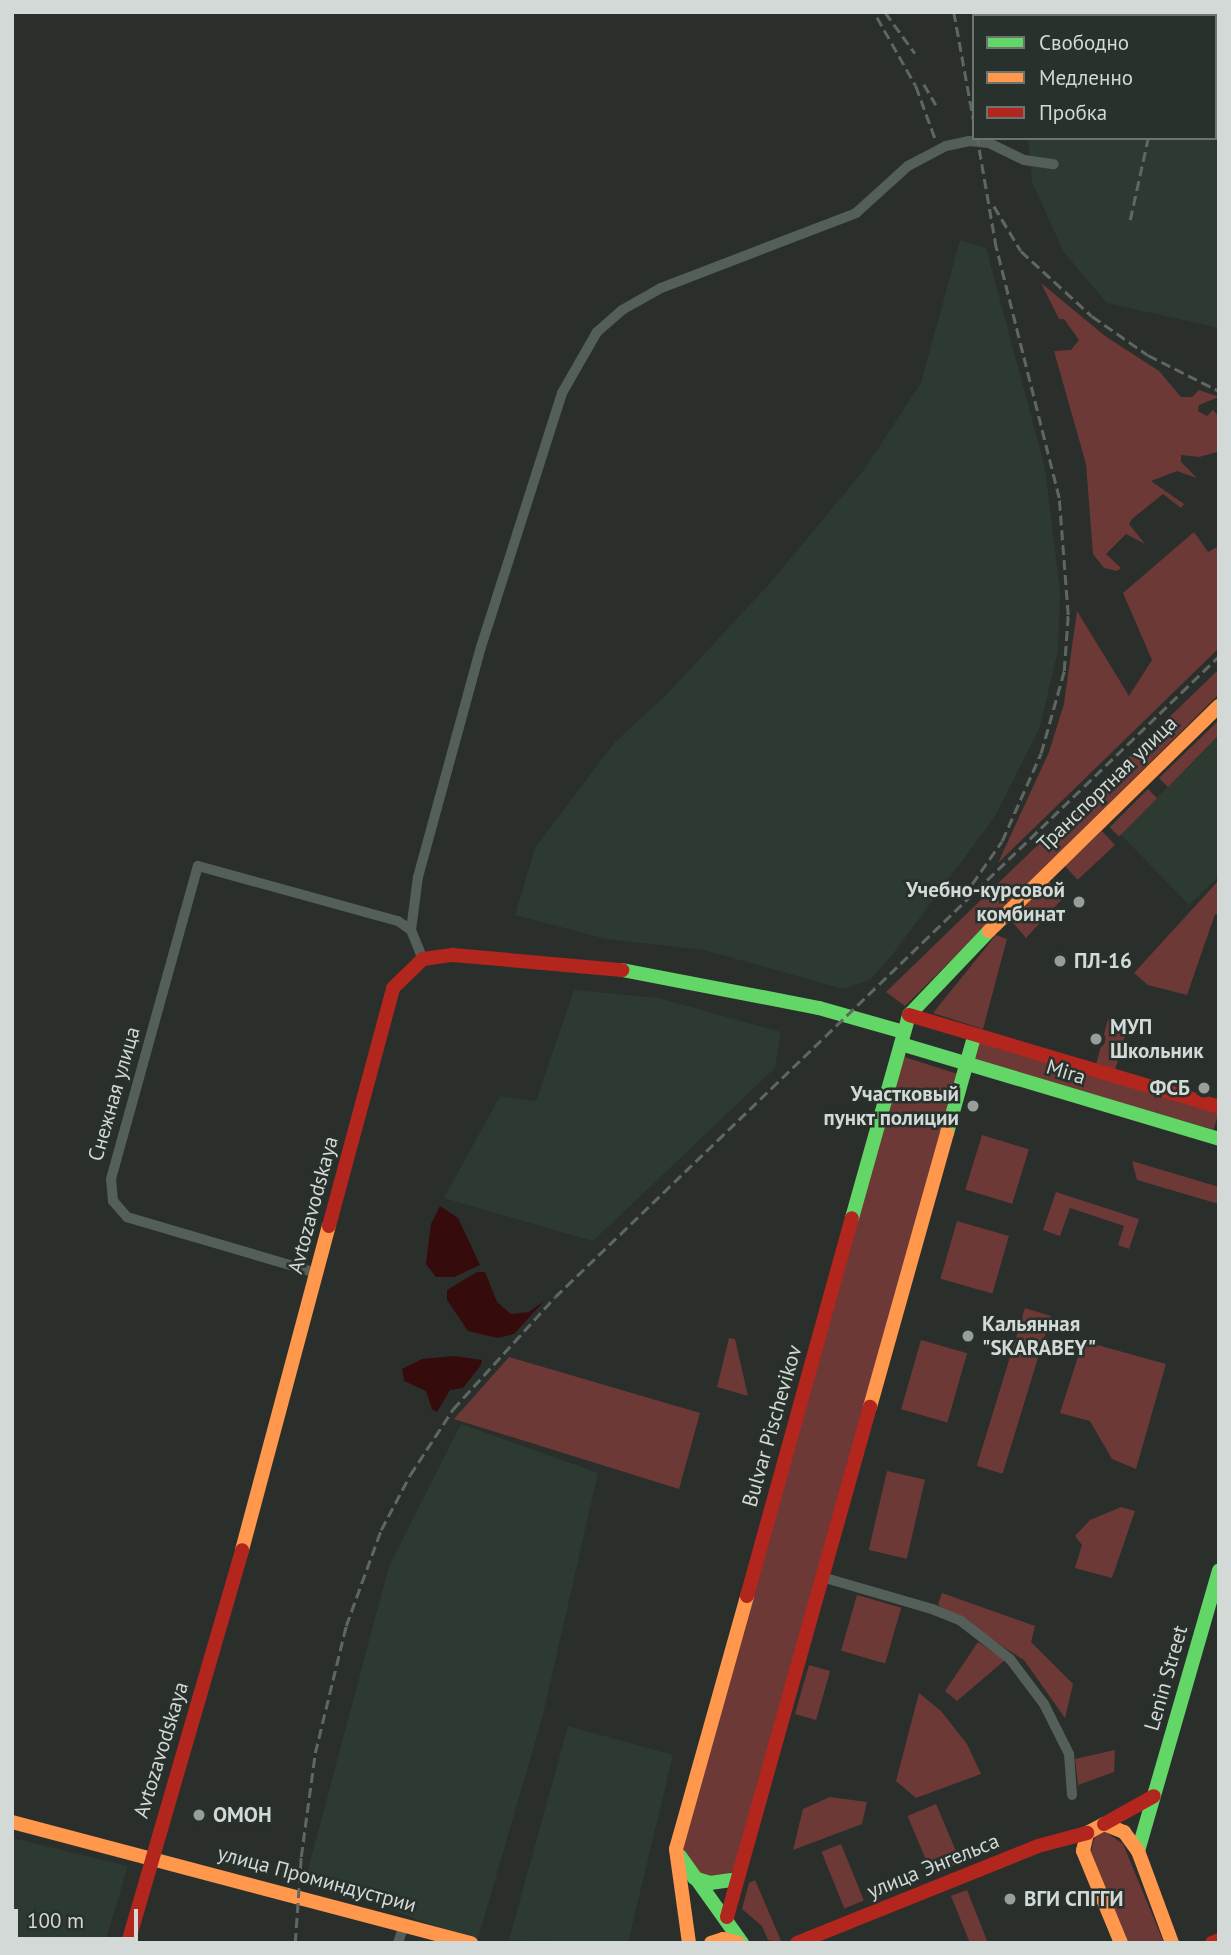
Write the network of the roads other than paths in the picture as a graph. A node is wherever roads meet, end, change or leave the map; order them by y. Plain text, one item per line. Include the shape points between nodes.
1 (1000, 142) edge
2 (1054, 164) dead end
3 (1219, 706) edge
4 (411, 930) junction
5 (423, 959) junction
6 (909, 1015) junction
7 (974, 1037) junction
8 (902, 1038) junction
9 (966, 1064) junction
10 (1219, 1107) edge
11 (1219, 1139) edge
12 (317, 1273) junction
13 (1219, 1570) edge
14 (822, 1577) junction
15 (1072, 1795) dead end
16 (1154, 1796) junction
17 (12, 1822) edge
18 (1104, 1824) junction
19 (1087, 1833) junction
20 (1065, 1837) junction
21 (676, 1849) junction
22 (1083, 1851) junction
23 (1138, 1851) junction
24 (150, 1861) junction
25 (692, 1877) junction
26 (737, 1879) junction
27 (727, 1917) junction
28 (404, 1925) junction
29 (1176, 1940) edge
30 (1219, 1940) edge
31 (128, 1943) edge
32 (398, 1943) edge
33 (471, 1943) edge
34 (689, 1943) edge
35 (710, 1943) edge
36 (741, 1943) edge
37 (797, 1943) edge
38 (1121, 1943) edge
39 (1212, 1943) edge

1 - 2 street via 1024,160
1 - 4 street via 969,141 932,152 908,166 856,213 662,288 622,310 597,332 565,385 481,647 418,877
3 - 6 main road, Транспортная улица via 1052,866
4 - 5 street
4 - 12 street, Снежная улица via 379,914 198,866 111,1179 113,1201 127,1217
5 - 8 main road via 453,955 652,973 829,1010
5 - 12 main road, Avtozavodskaya via 393,988
6 - 7 main road, Mira
6 - 8 main road, Bulvar Pischevikov
7 - 9 main road
7 - 10 main road, Mira
8 - 9 main road, Mira
8 - 21 main road, Bulvar Pischevikov
9 - 11 main road, Mira
9 - 14 main road
12 - 24 main road, Avtozavodskaya via 233,1584
13 - 16 main road, Lenin Street
14 - 15 street via 961,1621 1010,1659 1037,1694 1069,1754
14 - 26 main road
16 - 18 main road
16 - 23 main road, Lenin Street
17 - 24 main road, улица Проминдустрии
18 - 19 main road, улица Энгельса
18 - 23 main road via 1124,1832
19 - 20 main road, улица Энгельса
19 - 22 main road
20 - 22 main road
20 - 37 main road, улица Энгельса
21 - 25 main road
21 - 34 main road, Bulvar Pischevikov
22 - 38 main road
23 - 29 main road
24 - 28 main road, улица Проминдустрии via 207,1870
24 - 31 main road, Avtozavodskaya
25 - 26 main road via 710,1883
25 - 27 main road
26 - 27 main road
27 - 36 main road
28 - 32 street
28 - 33 main road, улица Проминдустрии
30 - 39 main road
35 - 36 main road

